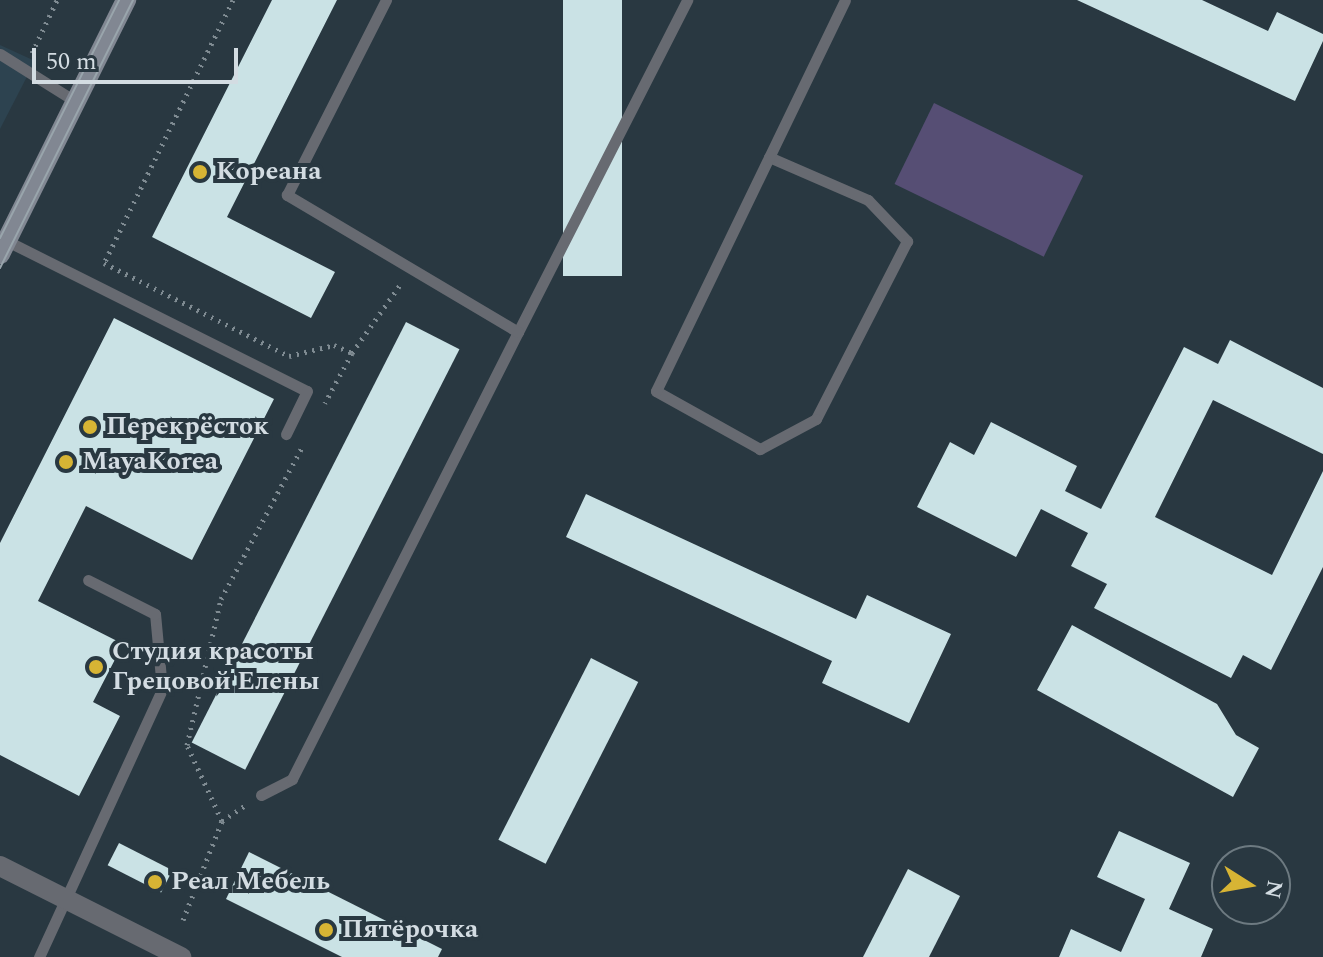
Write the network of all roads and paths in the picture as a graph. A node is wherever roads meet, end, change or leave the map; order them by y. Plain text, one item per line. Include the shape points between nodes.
1 (57, 0) edge
2 (126, 0) edge
3 (233, 0) edge
4 (386, 0) edge
5 (687, 0) edge
6 (845, 0) edge
7 (0, 54) edge
8 (22, 70) junction
9 (75, 101) junction
10 (769, 157) junction
11 (3, 247) edge
12 (412, 269) junction
13 (518, 332) junction
14 (352, 353) junction
15 (323, 407) dead end
16 (286, 434) dead end
17 (308, 435) dead end
18 (88, 580) dead end
19 (261, 795) joint
20 (222, 821) junction
21 (0, 866) edge
22 (68, 900) junction
23 (183, 920) dead end
24 (39, 957) edge
25 (181, 957) edge

1 - 8 path
2 - 9 main road
3 - 14 path via 104,263 289,356 334,345
4 - 12 lane via 287,195
5 - 13 lane
6 - 10 lane
7 - 8 lane
8 - 9 lane
9 - 11 main road
10 - 10 lane via 656,391 760,449 816,419 907,241 868,200
11 - 16 lane via 307,391
12 - 13 lane
12 - 14 path
13 - 19 lane via 292,779
14 - 15 path
17 - 20 path via 221,599 187,745
18 - 22 lane via 155,614 162,689
19 - 20 path
20 - 23 path
21 - 22 street
22 - 24 lane
22 - 25 street

